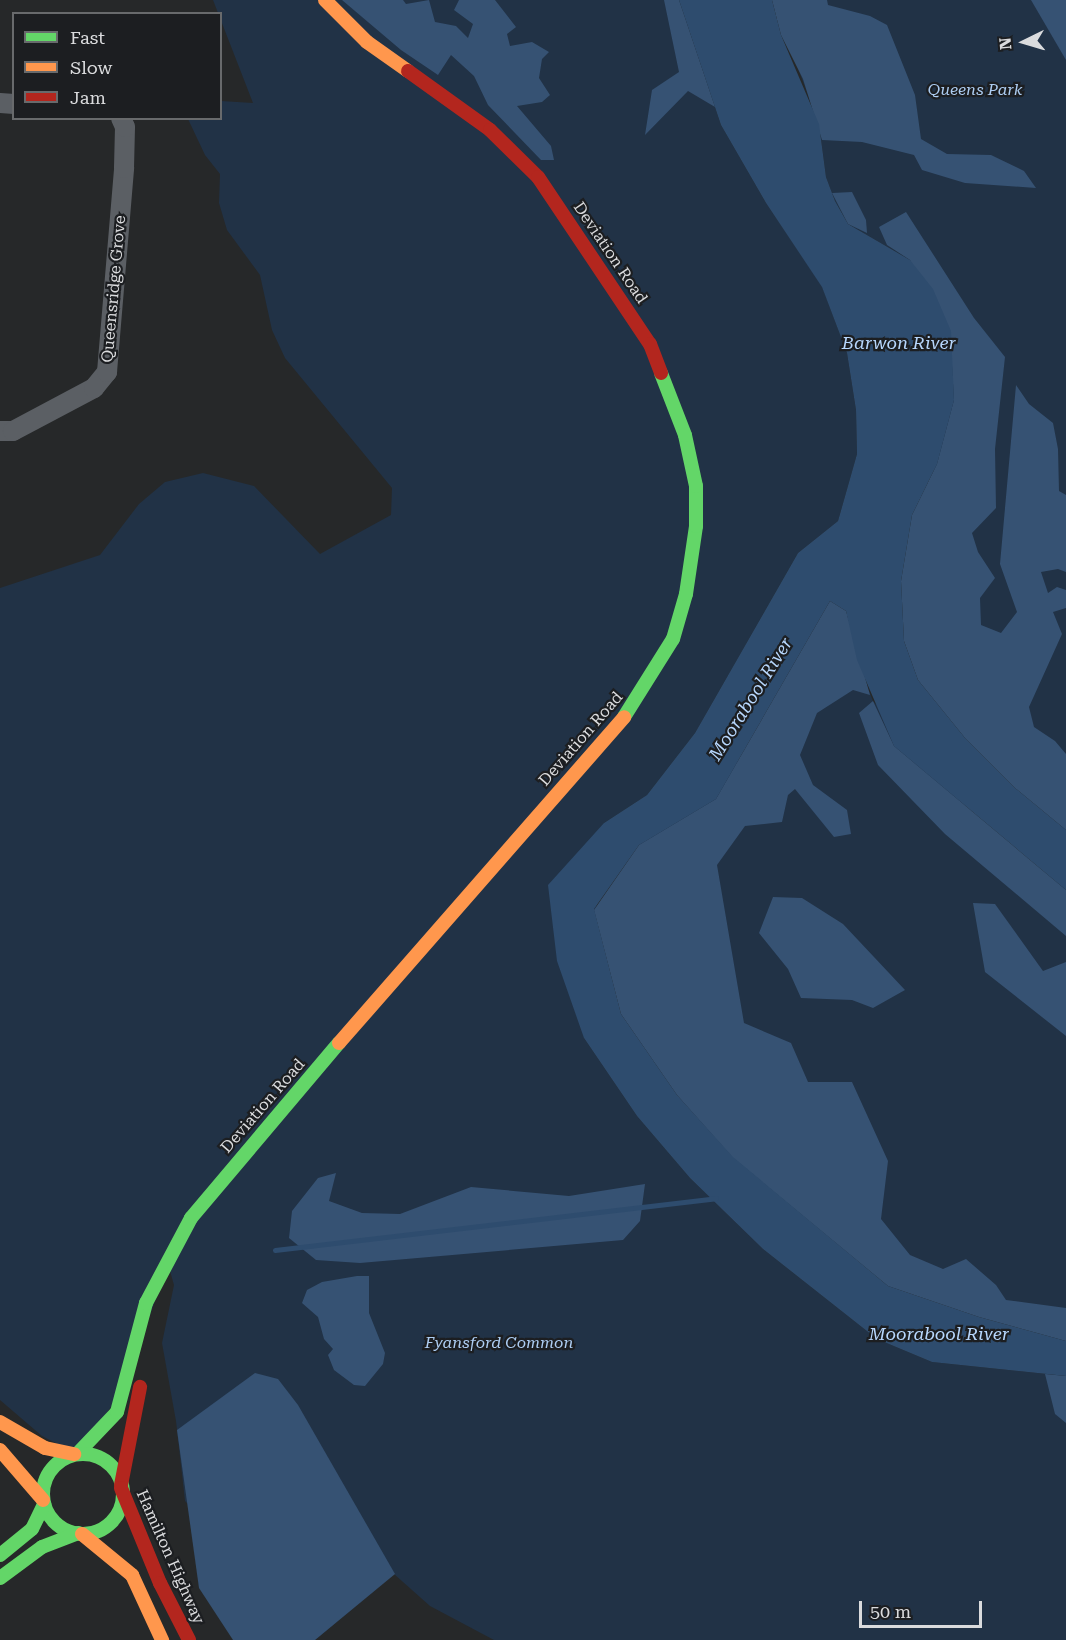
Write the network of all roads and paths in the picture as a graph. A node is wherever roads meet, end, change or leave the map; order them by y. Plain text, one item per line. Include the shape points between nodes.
1 (325, 0) edge
2 (122, 120) edge
3 (0, 431) edge
4 (168, 1264) junction
5 (0, 1422) edge
6 (0, 1450) edge
7 (76, 1454) junction
8 (121, 1486) junction
9 (44, 1502) junction
10 (80, 1534) junction
11 (0, 1555) edge
12 (0, 1578) edge
13 (162, 1640) edge
14 (189, 1640) edge

1 - 4 main road, Deviation Road via 367,42 490,130 538,177 650,344 685,435 696,486 696,526 686,594 673,639 634,705 225,1176 192,1218
2 - 3 street, Queensridge Grove via 124,168 107,372 94,388 13,431
4 - 7 main road, Deviation Road via 141,1318 117,1412
4 - 8 main road, Deviation Road
5 - 7 main road via 45,1448
6 - 9 main road
7 - 8 main road via 106,1462
7 - 9 main road via 60,1461 50,1472
8 - 10 main road via 120,1509 113,1520 95,1532
8 - 14 main road, Hamilton Highway via 160,1584
9 - 10 main road via 55,1522
9 - 11 main road via 34,1526
10 - 12 main road via 42,1547
10 - 13 main road via 117,1559 132,1575

